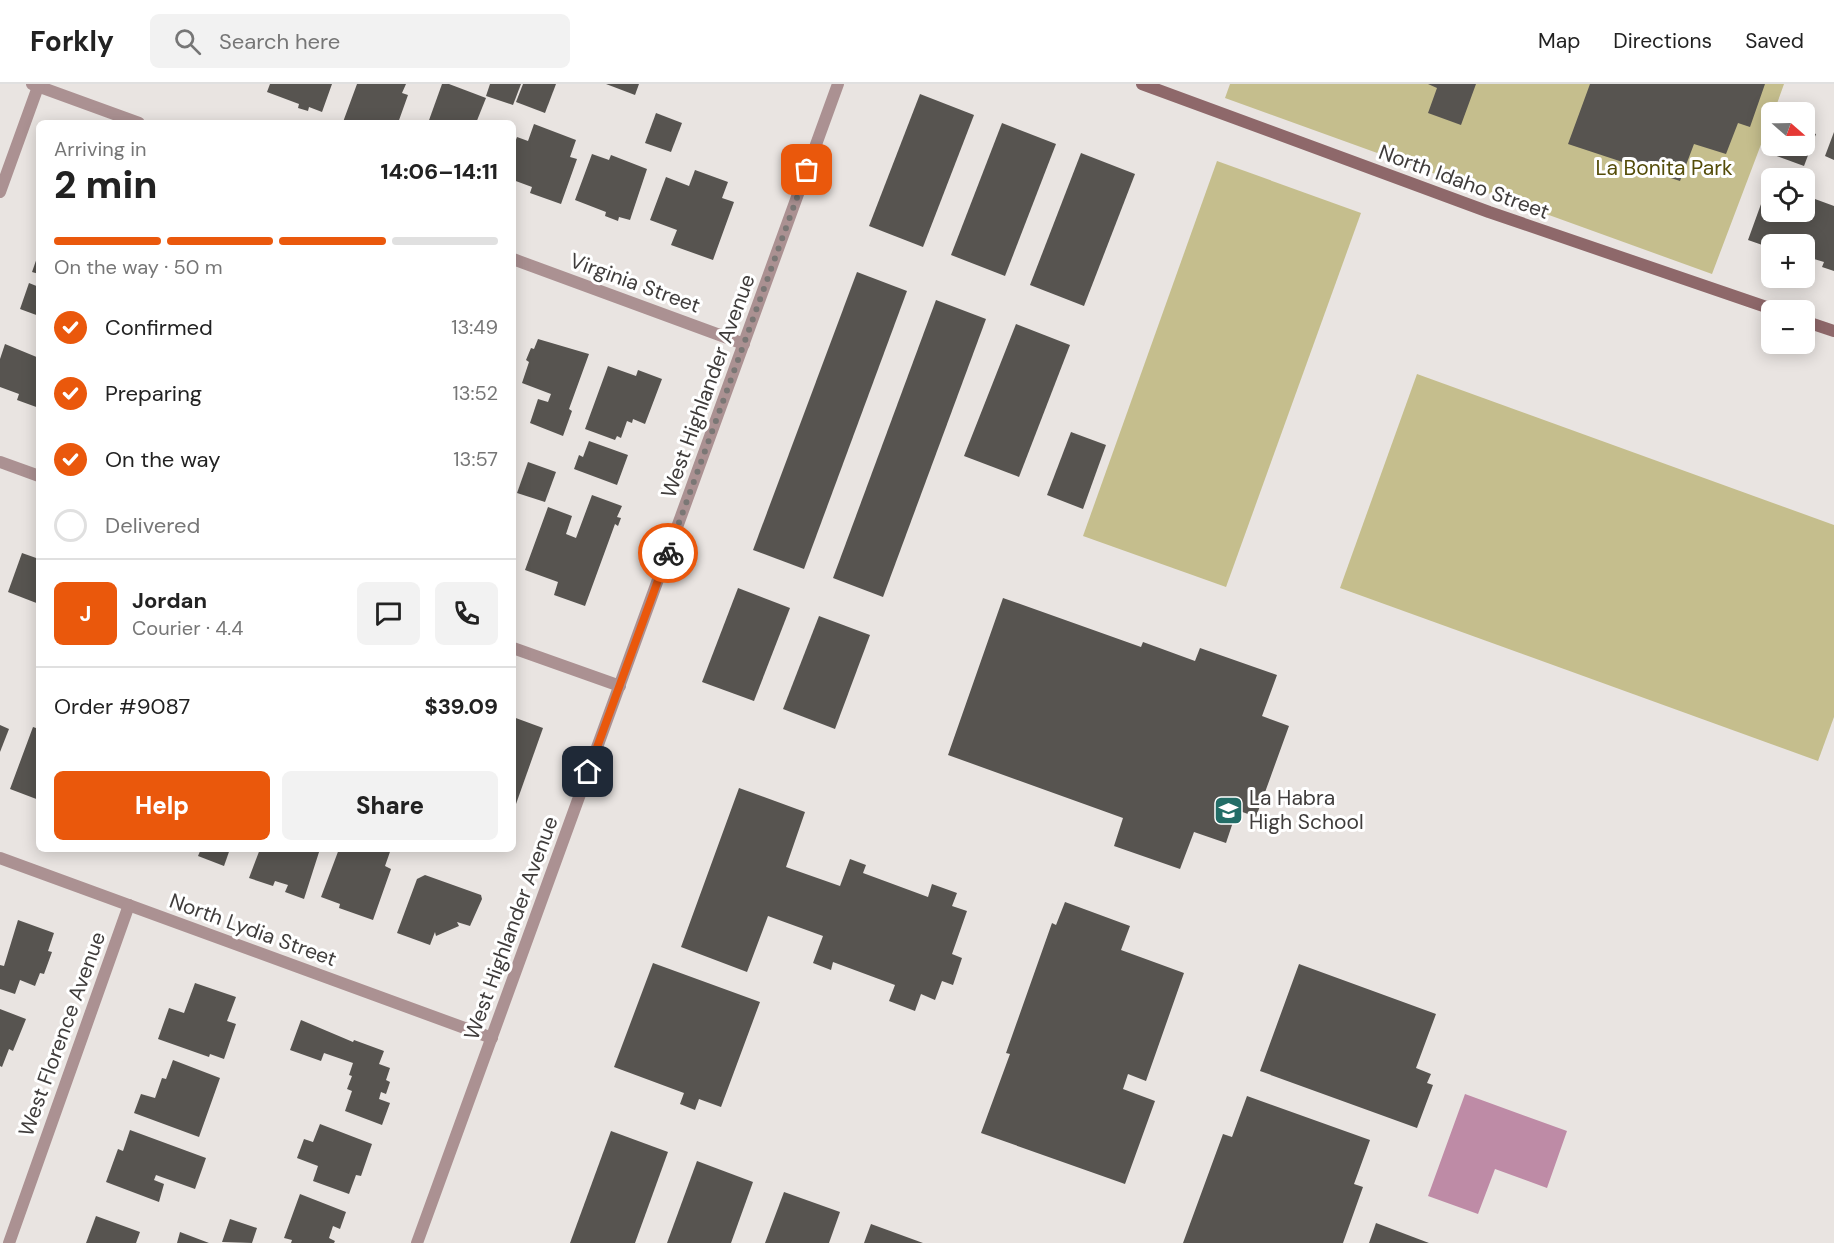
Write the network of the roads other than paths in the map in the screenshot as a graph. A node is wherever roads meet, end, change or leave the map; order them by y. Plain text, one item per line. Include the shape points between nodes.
1 (838, 84) edge
2 (1142, 84) edge
3 (36, 85) edge
4 (131, 120) edge
5 (0, 192) edge
6 (516, 260) edge
7 (1761, 305) edge
8 (1815, 325) edge
9 (1834, 331) edge
10 (744, 344) junction
11 (0, 462) edge
12 (36, 476) edge
13 (516, 649) edge
14 (620, 686) junction
15 (0, 858) edge
16 (129, 905) junction
17 (492, 1038) junction
18 (9, 1243) edge
19 (417, 1243) edge

1 - 10 street, West Highlander Avenue
2 - 7 street, North Idaho Street via 1489,212
3 - 4 street
3 - 5 street
6 - 10 street, Virginia Street
8 - 9 street
10 - 14 street, West Highlander Avenue
11 - 12 street
13 - 14 street
14 - 17 street, West Highlander Avenue
15 - 16 street, North Lydia Street
16 - 17 street, North Lydia Street
16 - 18 street, West Florence Avenue
17 - 19 street, West Highlander Avenue

